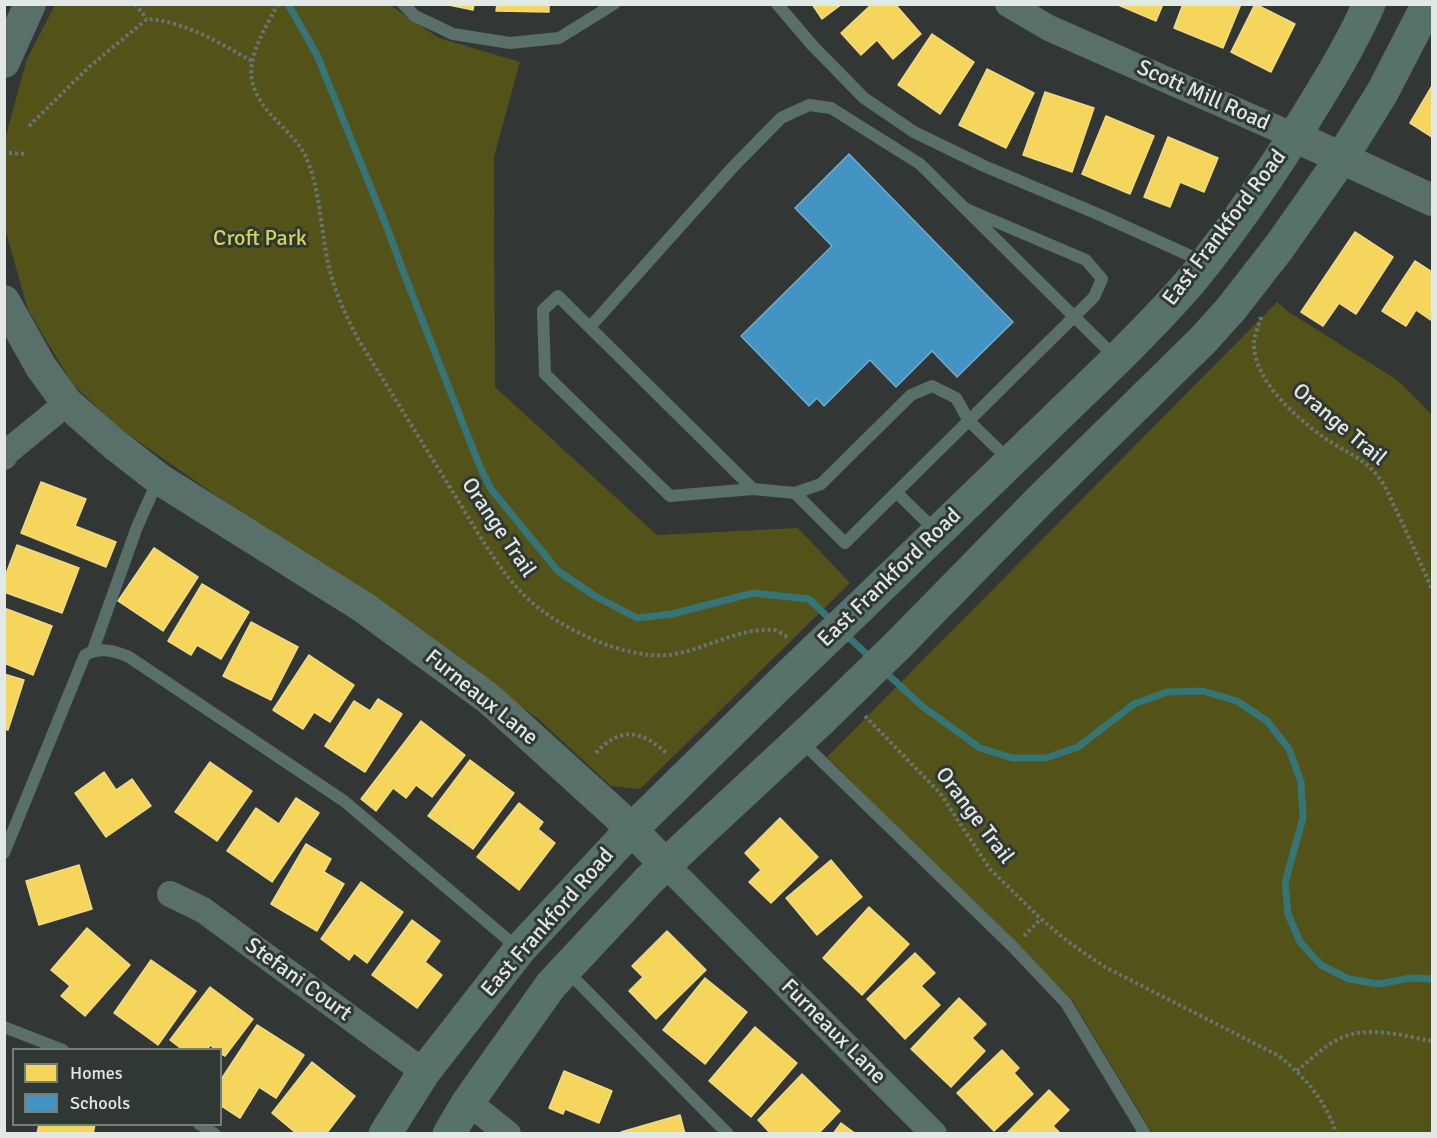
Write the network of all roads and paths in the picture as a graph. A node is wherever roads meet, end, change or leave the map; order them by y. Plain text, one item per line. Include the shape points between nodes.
1 (30, 4) edge
2 (135, 4) edge
3 (278, 4) edge
4 (403, 4) edge
5 (614, 4) edge
6 (777, 4) edge
7 (1008, 4) edge
8 (1369, 4) edge
9 (1428, 16) edge
10 (147, 19) junction
11 (252, 61) junction
12 (4, 62) edge
13 (29, 126) dead end
14 (1294, 136) junction
15 (9, 153) dead end
16 (24, 154) dead end
17 (1341, 159) junction
18 (1432, 200) edge
19 (966, 209) junction
20 (1204, 263) junction
21 (4, 301) edge
22 (1076, 316) junction
23 (1261, 316) dead end
24 (590, 327) junction
25 (1117, 359) junction
26 (67, 403) junction
27 (969, 420) junction
28 (4, 457) edge
29 (1010, 462) junction
30 (1069, 472) junction
31 (159, 478) junction
32 (753, 489) junction
33 (896, 492) junction
34 (795, 493) junction
35 (937, 532) junction
36 (1432, 590) edge
37 (794, 644) dead end
38 (93, 650) junction
39 (859, 710) dead end
40 (811, 730) junction
41 (596, 753) dead end
42 (673, 759) dead end
43 (631, 830) junction
44 (4, 853) edge
45 (665, 864) junction
46 (170, 894) dead end
47 (520, 949) junction
48 (565, 969) junction
49 (4, 1027) edge
50 (1432, 1041) edge
51 (58, 1048) edge
52 (1297, 1071) junction
53 (424, 1072) junction
54 (468, 1102) junction
55 (201, 1126) edge
56 (215, 1134) edge
57 (385, 1134) edge
58 (449, 1134) edge
59 (508, 1134) edge
60 (728, 1134) edge
61 (934, 1134) edge
62 (1145, 1134) edge
63 (1337, 1134) edge

1 - 12 street
2 - 10 path
3 - 11 path, Orange Trail
4 - 5 lane via 415,16 453,34 510,43 559,38
6 - 20 lane via 864,98 914,132
7 - 14 street, Scott Mill Road via 1049,28
8 - 14 main road, East Frankford Road
9 - 17 main road, East Frankford Road
10 - 11 path via 190,29
10 - 13 path
11 - 37 path, Orange Trail via 257,96 306,156 340,305 487,547 528,600 585,636 641,655 695,650 761,630 775,630
14 - 17 street, Scott Mill Road
14 - 20 main road, East Frankford Road
15 - 16 path
17 - 18 street, Scott Mill Road
17 - 30 main road, East Frankford Road via 1231,309
19 - 22 lane
19 - 22 lane via 1086,260 1102,279 1094,297
19 - 24 lane via 920,164 831,108 809,105 781,118
20 - 25 main road, East Frankford Road
21 - 26 street, Furneaux Lane via 41,367
22 - 25 lane
22 - 27 lane
23 - 36 path, Orange Trail via 1254,343 1256,361 1264,378 1302,420 1377,475
24 - 32 lane
24 - 32 lane via 558,296 543,310 545,374 669,496
25 - 29 main road, East Frankford Road
25 - 30 main road via 1123,371 1118,391
26 - 28 street
26 - 31 street, Furneaux Lane
27 - 29 lane
27 - 33 lane
27 - 34 lane via 956,398 932,386 911,395 821,484
29 - 35 main road, East Frankford Road
30 - 40 main road, East Frankford Road, bridge
31 - 38 lane via 136,528
31 - 43 street, Furneaux Lane via 363,607 488,698
32 - 34 lane
33 - 34 lane via 845,543
33 - 35 lane
35 - 43 main road, East Frankford Road, bridge
38 - 44 lane via 85,655
38 - 47 lane via 129,657 344,801
39 - 52 path, Orange Trail via 940,793 990,869 1071,944 1105,967 1279,1056
40 - 45 main road, East Frankford Road
40 - 62 lane via 1066,1003
41 - 42 path via 615,737 640,735 651,739
43 - 45 street, Furneaux Lane
43 - 47 main road, East Frankford Road
45 - 48 main road, East Frankford Road
45 - 61 street, Furneaux Lane
46 - 53 street, Stefani Court via 203,910
47 - 53 main road, East Frankford Road
48 - 54 main road, East Frankford Road
48 - 60 lane
49 - 51 lane
50 - 52 path via 1358,1033 1321,1051
52 - 63 path, Orange Trail via 1327,1109
53 - 57 main road, East Frankford Road
54 - 58 main road, East Frankford Road
54 - 59 street
55 - 56 lane

